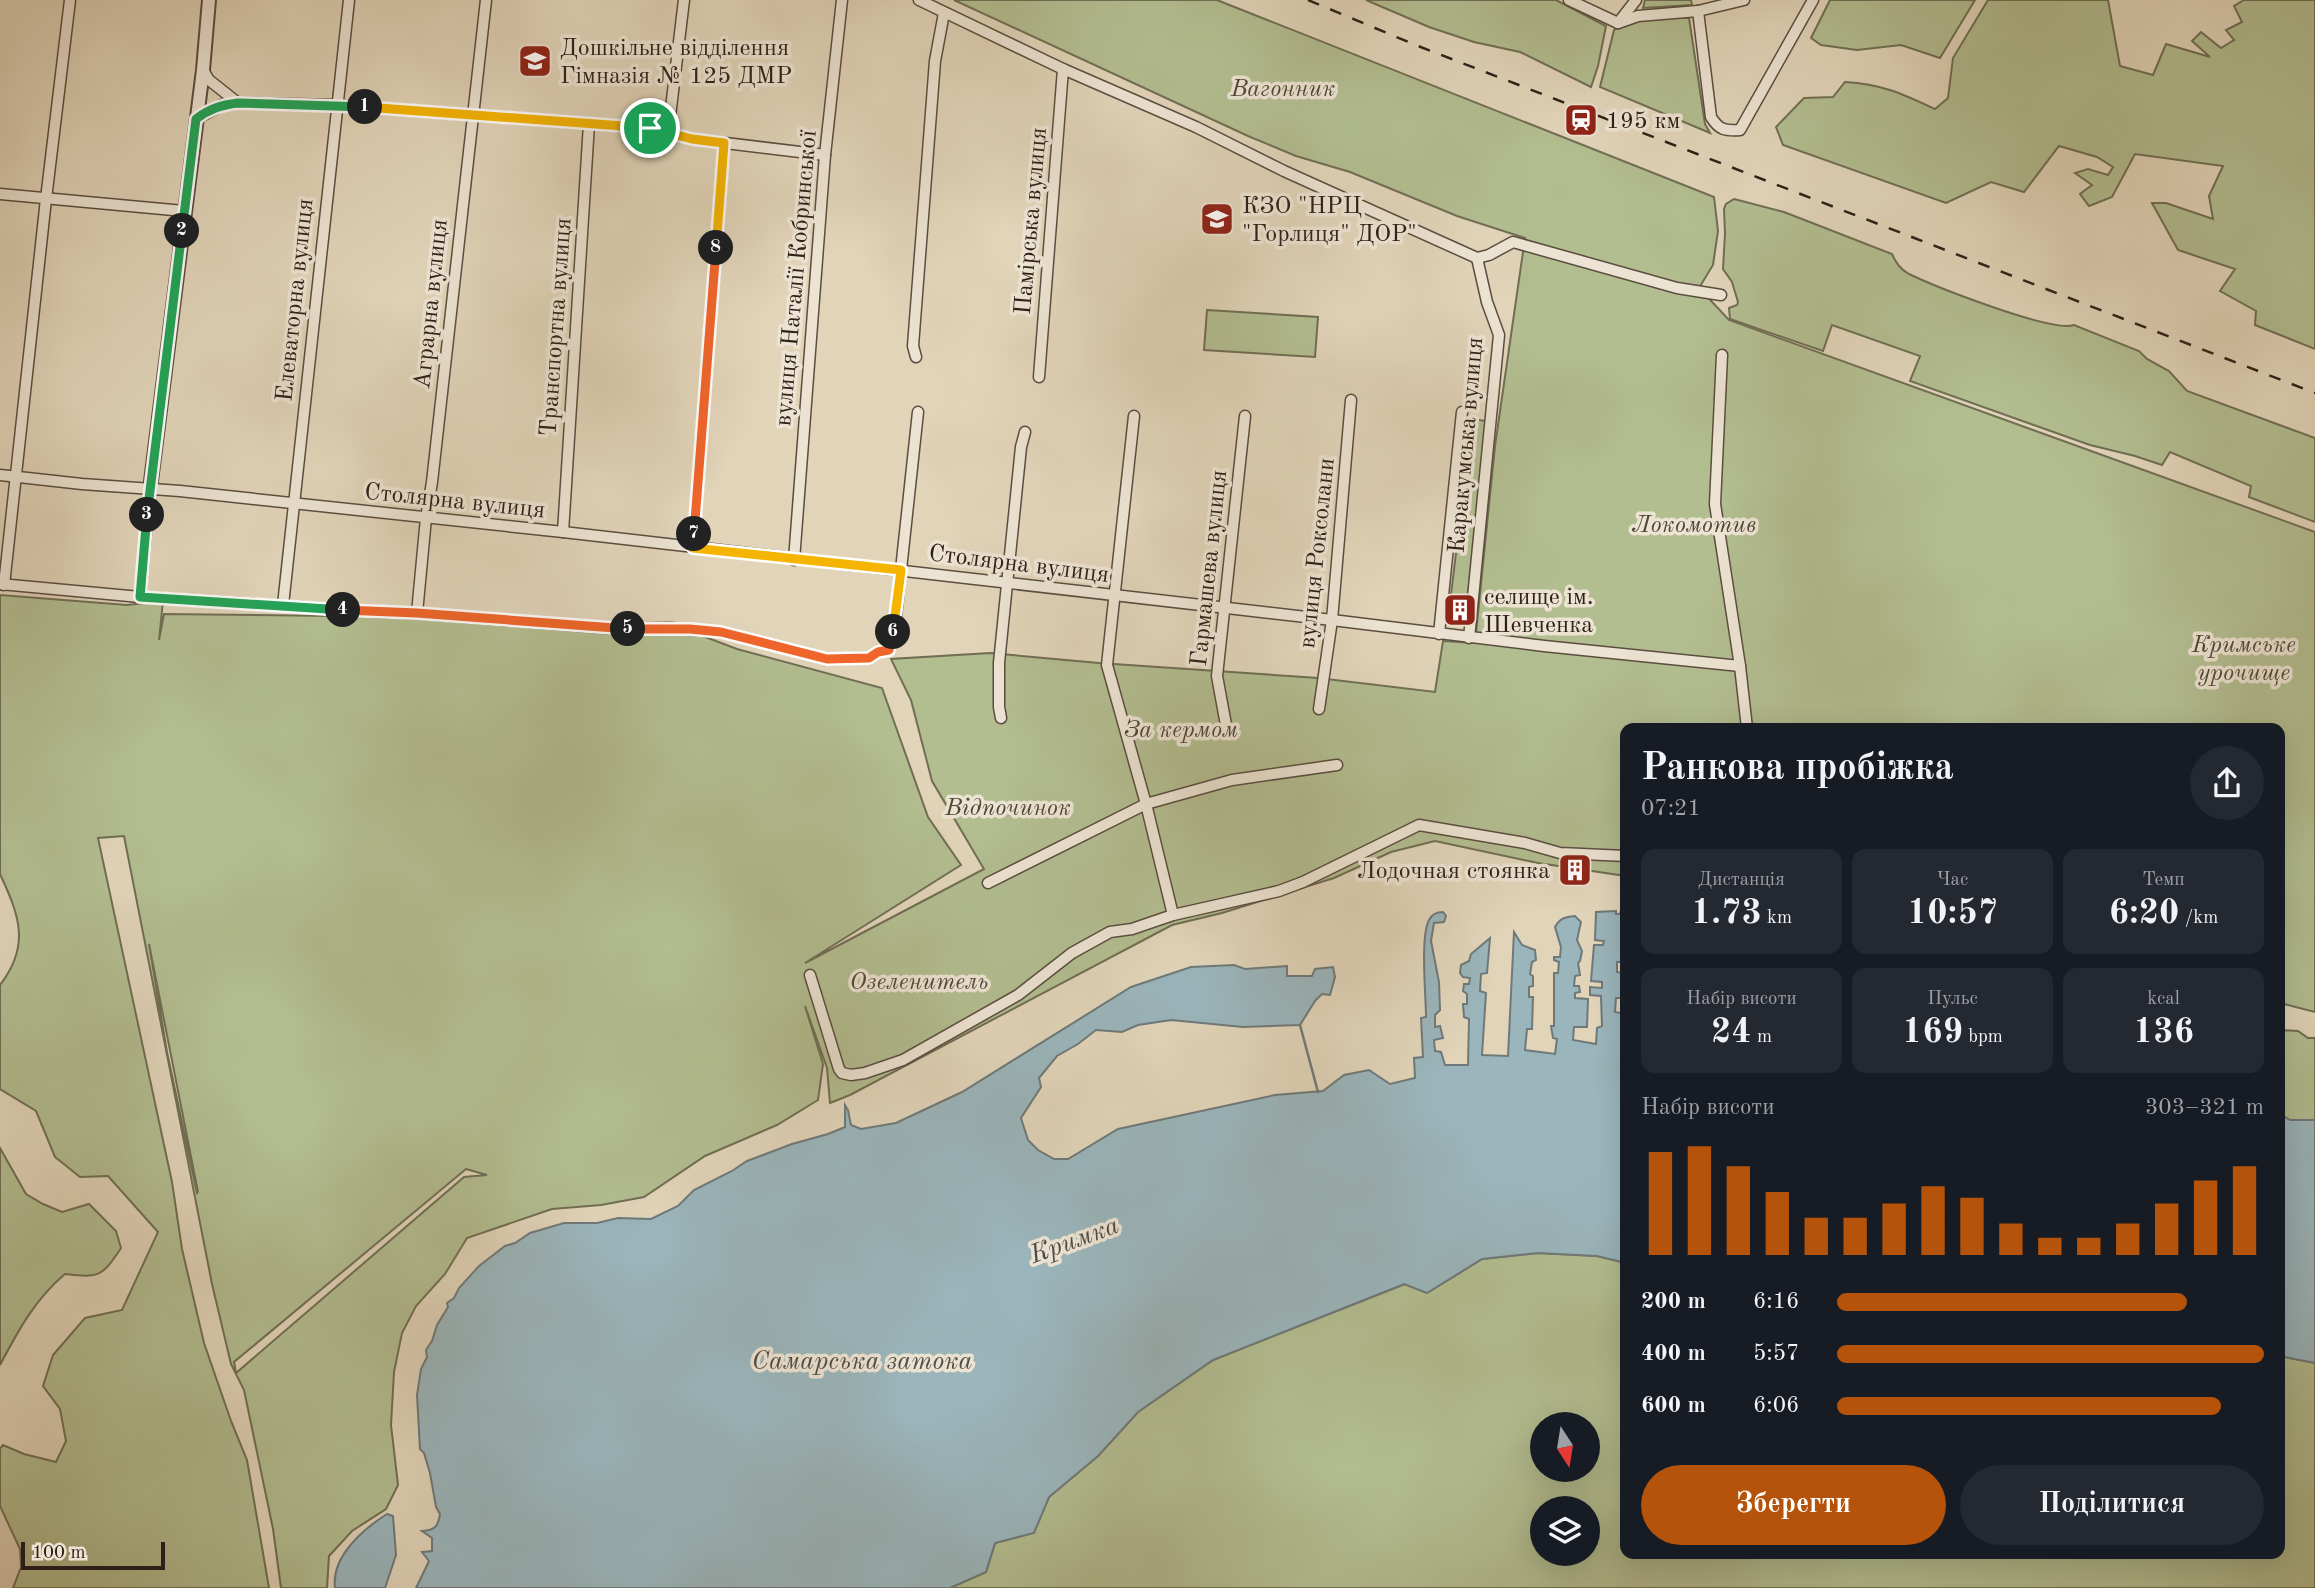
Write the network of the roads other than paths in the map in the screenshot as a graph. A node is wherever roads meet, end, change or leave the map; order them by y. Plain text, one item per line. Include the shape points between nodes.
1 (70, 0) edge
2 (209, 0) edge
3 (349, 0) edge
4 (486, 0) edge
5 (684, 0) edge
6 (842, 0) edge
7 (919, 0) edge
8 (1569, 0) edge
9 (1636, 0) edge
10 (1744, 0) edge
11 (1813, 0) edge
12 (1698, 11) junction
13 (944, 13) junction
14 (1618, 23) junction
15 (1063, 69) junction
16 (203, 70) junction
17 (238, 103) junction
18 (337, 105) junction
19 (472, 115) junction
20 (196, 119) junction
21 (589, 124) junction
22 (668, 133) junction
23 (724, 143) junction
24 (825, 155) junction
25 (0, 194) edge
26 (46, 199) junction
27 (184, 211) junction
28 (1477, 258) junction
29 (1721, 295) dead end
30 (1722, 355) dead end
31 (916, 357) dead end
32 (1039, 377) dead end
33 (1351, 400) dead end
34 (918, 412) dead end
35 (1462, 412) dead end
36 (1134, 416) dead end
37 (1245, 416) dead end
38 (1025, 432) dead end
39 (0, 475) edge
40 (17, 477) junction
41 (150, 489) junction
42 (293, 504) junction
43 (426, 518) junction
44 (563, 533) junction
45 (693, 548) junction
46 (794, 560) junction
47 (901, 570) junction
48 (1007, 584) junction
49 (2, 585) edge
50 (1114, 595) junction
51 (140, 597) junction
52 (283, 605) junction
53 (1224, 608) junction
54 (417, 613) junction
55 (1332, 620) junction
56 (1439, 634) junction
57 (1469, 638) junction
58 (1740, 666) junction
59 (1319, 709) dead end
60 (1001, 718) dead end
61 (1746, 723) edge
62 (1226, 725) dead end
63 (1337, 765) dead end
64 (1146, 804) junction
65 (1620, 856) edge
66 (988, 883) dead end
67 (1173, 915) junction
68 (810, 975) dead end

1 - 26 street
2 - 16 street
3 - 18 street, Елеваторна вулиця
4 - 19 street, Аграрна вулиця
5 - 22 street
6 - 24 street, вулиця Наталії Кобринської
7 - 13 street
8 - 14 street
9 - 14 street
10 - 12 street
11 - 12 street via 1740,130 1716,127 1711,117
12 - 14 street via 1638,16
13 - 15 street
13 - 31 street via 936,61 913,346
15 - 28 street
15 - 32 street, Памірська вулиця
16 - 17 street
16 - 20 street
17 - 18 street
17 - 20 street via 222,105
18 - 19 street
18 - 42 street, Елеваторна вулиця
19 - 21 street
19 - 43 street, Аграрна вулиця
20 - 27 street
21 - 22 street
21 - 44 street, Транспортна вулиця
22 - 23 street
23 - 24 street
23 - 45 street
24 - 46 street, вулиця Наталії Кобринської
25 - 26 street
26 - 27 street
26 - 40 street
27 - 41 street
28 - 29 street via 1513,242 1677,288
28 - 57 street, Каракумська вулиця via 1499,335
30 - 58 street via 1715,504
33 - 55 street, вулиця Роксолани
34 - 47 street
35 - 56 street, Каракумська вулиця
36 - 50 street
37 - 53 street, Гармашева вулиця
38 - 48 street
39 - 40 street, Столярна вулиця
40 - 41 street, Столярна вулиця
40 - 49 street
41 - 42 street, Столярна вулиця
41 - 51 street
42 - 43 street, Столярна вулиця
42 - 52 street, Елеваторна вулиця
43 - 44 street, Столярна вулиця
43 - 54 street, Аграрна вулиця
44 - 45 street, Столярна вулиця
45 - 46 street, Столярна вулиця
46 - 47 street, Столярна вулиця
47 - 48 street, Столярна вулиця
47 - 54 street via 889,650 869,658 827,659 721,632
48 - 50 street, Столярна вулиця
48 - 60 street via 999,663
49 - 51 street
50 - 53 street, Столярна вулиця
50 - 64 street via 1107,665
51 - 52 street
52 - 54 street
53 - 55 street, Столярна вулиця
53 - 62 street, Гармашева вулиця via 1217,676
55 - 56 street, Столярна вулиця
55 - 59 street, вулиця Роксолани
56 - 57 street, Столярна вулиця
57 - 58 street, Столярна вулиця
58 - 61 street
63 - 64 street via 1232,780
64 - 66 street
64 - 67 street
65 - 67 street via 1560,853 1419,825 1279,891
67 - 68 street via 1110,932 1059,962 1018,995 938,1041 903,1060 850,1075 839,1069

